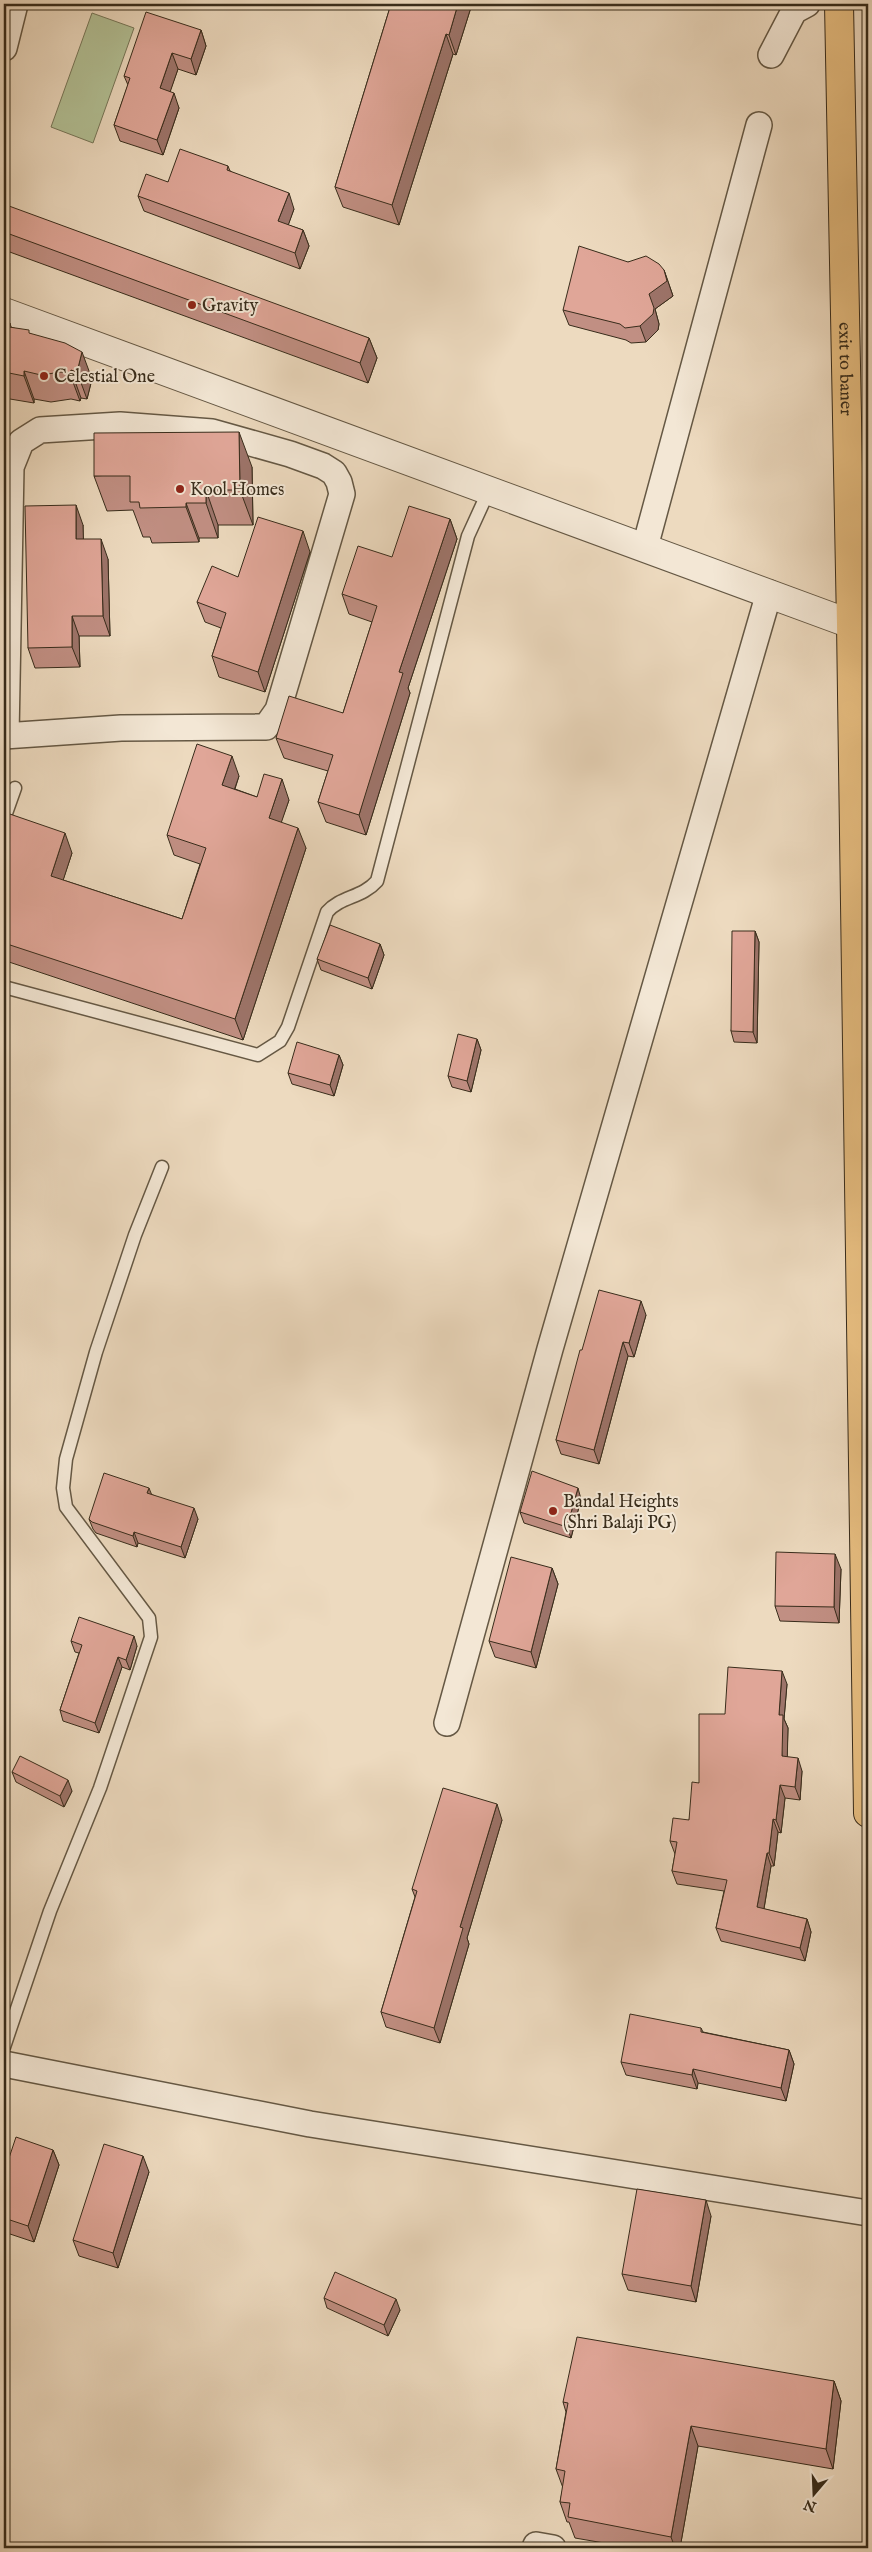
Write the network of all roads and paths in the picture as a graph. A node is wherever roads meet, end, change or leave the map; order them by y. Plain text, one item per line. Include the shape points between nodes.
1 (15, 4) edge
2 (807, 4) edge
3 (839, 4) edge
4 (4, 48) edge
5 (770, 55) dead end
6 (759, 125) dead end
7 (4, 312) edge
8 (489, 490) junction
9 (644, 547) junction
10 (769, 593) junction
11 (851, 624) junction
12 (5, 736) edge
13 (15, 788) dead end
14 (4, 819) edge
15 (4, 987) edge
16 (162, 1167) dead end
17 (866, 1545) edge
18 (446, 1723) dead end
19 (868, 1813) edge
20 (4, 2047) edge
21 (4, 2064) edge
22 (868, 2213) edge
23 (535, 2548) edge
24 (553, 2548) edge

1 - 4 street
2 - 5 street via 794,11
3 - 11 main road, exit to baner
6 - 9 street
7 - 8 street
8 - 9 street
8 - 15 lane via 468,536 377,881 368,891 334,904 327,912 288,1027 280,1041 258,1055
9 - 10 street
10 - 11 street
10 - 18 street via 550,1349
11 - 17 main road, exit to baner
12 - 12 street via 121,728 266,727 278,710 342,494 334,473 290,454 212,432 120,425 40,430 21,442 11,468
13 - 14 lane
16 - 20 lane via 135,1235 96,1352 66,1459 63,1488 66,1507 149,1618 151,1637 100,1788 50,1911
17 - 19 main road, exit to baner
21 - 22 street via 310,2124
23 - 24 street

